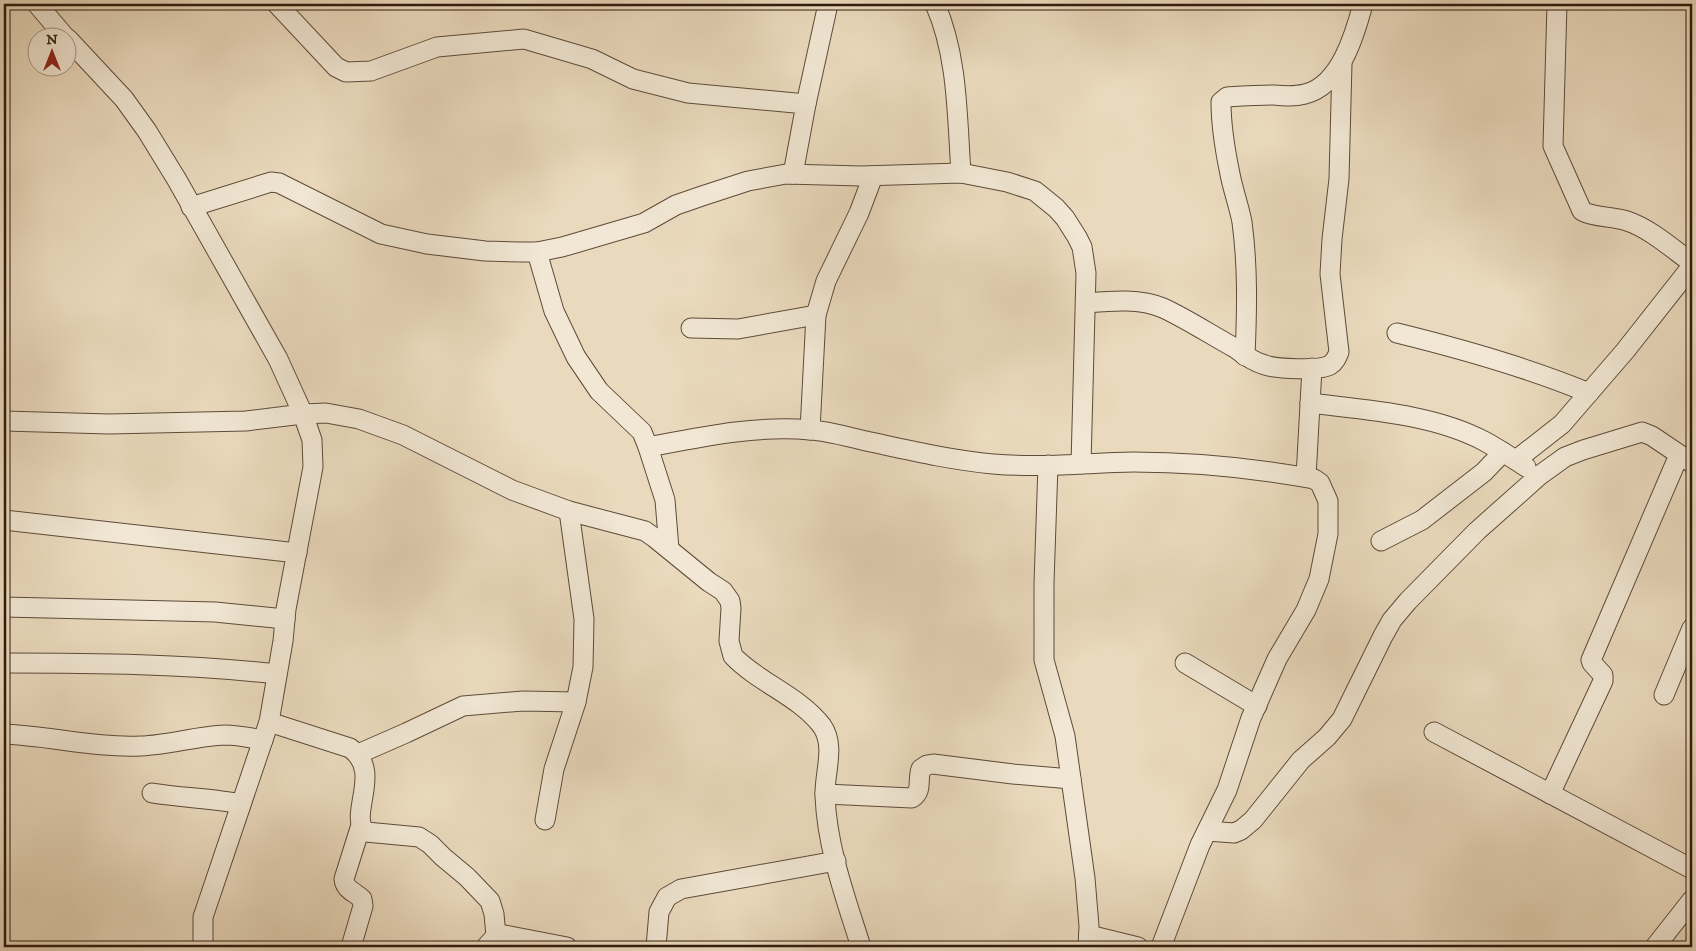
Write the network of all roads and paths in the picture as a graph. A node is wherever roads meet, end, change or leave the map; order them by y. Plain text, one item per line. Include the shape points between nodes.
1 (37, 4) edge
2 (277, 4) edge
3 (828, 4) edge
4 (935, 4) edge
5 (1363, 4) edge
6 (1557, 4) edge
7 (58, 28) edge
8 (78, 50) edge
9 (1342, 63) junction
10 (806, 104) junction
11 (961, 173) junction
12 (793, 174) junction
13 (873, 176) junction
14 (191, 207) junction
15 (537, 252) junction
16 (1692, 264) edge
17 (1086, 303) junction
18 (816, 315) junction
19 (691, 328) dead end
20 (1397, 333) dead end
21 (1245, 356) junction
22 (1312, 368) junction
23 (1589, 393) junction
24 (1310, 402) junction
25 (303, 414) junction
26 (4, 421) edge
27 (810, 430) junction
28 (648, 447) junction
29 (1510, 456) junction
30 (1686, 459) edge
31 (1081, 464) junction
32 (1048, 465) junction
33 (1540, 475) junction
34 (1306, 477) junction
35 (569, 511) junction
36 (4, 520) edge
37 (1381, 540) dead end
38 (669, 549) junction
39 (297, 552) junction
40 (4, 607) edge
41 (285, 620) junction
42 (1692, 628) edge
43 (4, 663) edge
44 (1185, 664) dead end
45 (278, 674) junction
46 (1664, 695) dead end
47 (576, 702) junction
48 (1257, 706) junction
49 (269, 722) junction
50 (1434, 732) dead end
51 (4, 734) edge
52 (263, 740) junction
53 (358, 754) junction
54 (1071, 779) junction
55 (152, 793) dead end
56 (825, 794) junction
57 (1550, 794) junction
58 (241, 804) junction
59 (545, 820) dead end
60 (361, 825) junction
61 (1207, 830) junction
62 (836, 862) junction
63 (1692, 869) edge
64 (1692, 900) edge
65 (1088, 941) edge
66 (491, 942) edge
67 (203, 947) edge
68 (350, 947) edge
69 (567, 947) edge
70 (656, 947) edge
71 (861, 947) edge
72 (1138, 947) edge
73 (1161, 947) edge
74 (1655, 947) edge

1 - 7 street
2 - 10 street via 336,67 346,72 371,71 437,47 524,39 592,59 633,79 688,93
3 - 10 street
4 - 11 street via 944,24 955,82
5 - 9 street
6 - 16 street via 1552,146 1577,202 1582,211 1589,214 1637,224
8 - 14 street via 130,107
9 - 21 street via 1320,87 1306,94 1227,97 1222,102 1221,120 1242,221 1246,264
9 - 22 street via 1339,180 1330,274 1339,352 1330,365
10 - 12 street
11 - 13 street
11 - 17 street via 1035,191 1056,208 1082,248
12 - 13 street
12 - 15 street via 748,181 676,205 644,223
13 - 18 street via 859,214 826,281
14 - 15 street via 271,182 279,183 381,234 485,251
14 - 25 street via 278,359
15 - 28 street via 564,336 599,391 642,432
16 - 23 street via 1625,352
17 - 21 street via 1114,301 1162,308
17 - 31 street
18 - 19 street via 738,330
18 - 27 street
20 - 23 street via 1554,378
21 - 22 street via 1274,368
22 - 24 street
23 - 29 street via 1562,424
24 - 29 street via 1418,419 1483,440
24 - 34 street
25 - 26 street via 246,421 109,424
25 - 35 street via 326,413 367,422 419,442 512,490
25 - 39 street via 312,440 314,468
27 - 28 street via 750,430
27 - 32 street via 993,464
28 - 38 street via 665,500
29 - 33 street
29 - 37 street via 1422,520
30 - 33 street via 1642,432 1583,450
30 - 57 street via 1592,656 1591,662 1603,675 1603,680
31 - 32 street
31 - 34 street via 1219,465
32 - 54 street via 1044,660 1065,736
33 - 61 street via 1477,531 1403,607 1383,636 1342,719 1301,760 1253,820 1234,833
34 - 48 street via 1320,483 1328,501 1328,534 1319,579 1306,610 1277,659
35 - 38 street via 645,531
35 - 47 street via 584,629 583,667
36 - 39 street
38 - 56 street via 723,591 730,601 732,656 810,713 822,726 829,746
39 - 41 street
40 - 41 street via 215,612
41 - 45 street
42 - 46 street
43 - 45 street via 95,663
44 - 48 street
45 - 49 street
47 - 53 street via 523,701 463,706
47 - 59 street via 554,769
48 - 61 street via 1227,790
49 - 52 street
49 - 53 street via 350,748
50 - 57 street
51 - 52 street via 118,746 226,735
52 - 58 street
53 - 60 street via 366,770
54 - 56 street via 933,764 921,770 918,794 912,798
54 - 65 street via 1085,878
55 - 58 street
56 - 62 street via 827,824
57 - 63 street
58 - 67 street via 203,917
60 - 66 street via 366,832 418,838 430,844 467,877 490,900 494,914
60 - 68 street via 344,879 349,889 362,899 363,906
61 - 73 street
62 - 70 street via 681,889 667,897 659,912
62 - 71 street
64 - 74 street
65 - 72 street
66 - 69 street via 505,934

